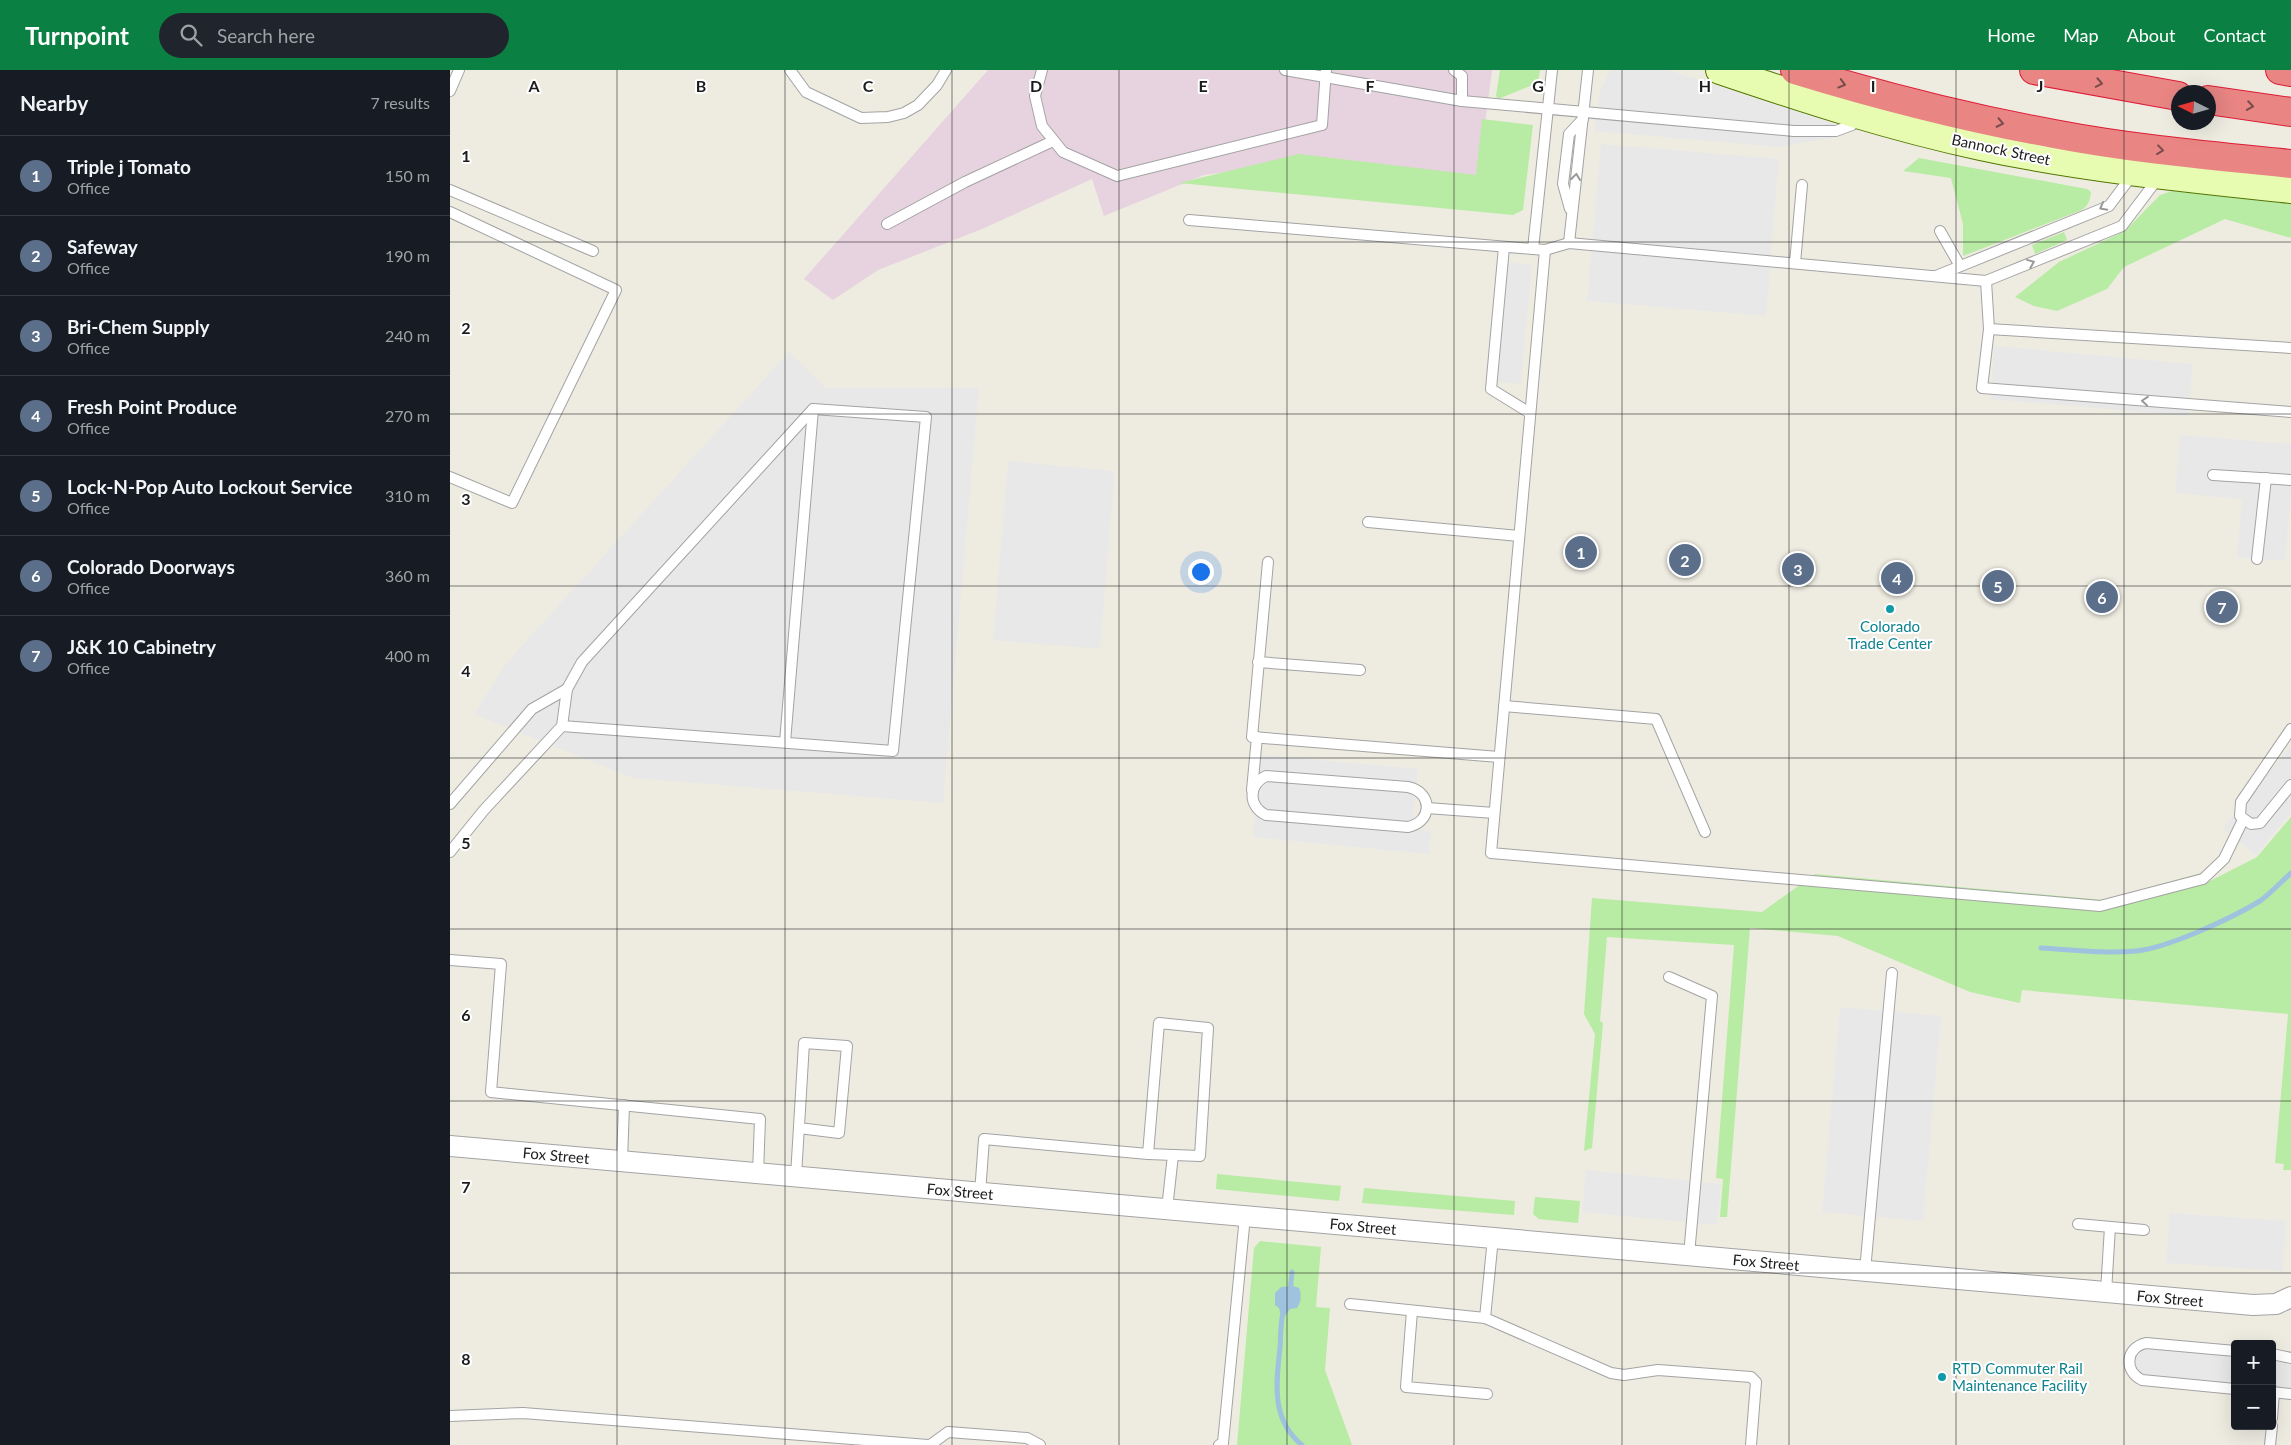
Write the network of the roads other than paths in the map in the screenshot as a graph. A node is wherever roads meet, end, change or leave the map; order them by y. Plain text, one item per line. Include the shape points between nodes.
1 (459, 70) edge
2 (790, 70) edge
3 (946, 70) edge
4 (1042, 70) edge
5 (1285, 70) edge
6 (1454, 70) edge
7 (1552, 70) edge
8 (1588, 70) edge
9 (1720, 70) edge
10 (1796, 70) edge
11 (2034, 70) edge
12 (2280, 70) edge
13 (2291, 72) edge
14 (1325, 74) edge
15 (450, 91) edge
16 (2171, 95) edge
17 (1462, 100) junction
18 (2216, 101) edge
19 (1548, 107) junction
20 (2291, 112) edge
21 (1857, 114) junction
22 (1583, 115) junction
23 (1054, 141) junction
24 (2291, 164) edge
25 (2148, 173) junction
26 (1802, 185) dead end
27 (2291, 189) edge
28 (450, 190) edge
29 (450, 212) edge
30 (1190, 220) dead end
31 (886, 224) dead end
32 (1940, 231) dead end
33 (1569, 243) junction
34 (1504, 247) junction
35 (1533, 249) junction
36 (1545, 250) junction
37 (593, 251) dead end
38 (1795, 264) junction
39 (1960, 266) junction
40 (1934, 276) junction
41 (1986, 281) junction
42 (1989, 329) junction
43 (2291, 348) edge
44 (813, 409) junction
45 (2291, 412) edge
46 (1530, 414) junction
47 (2213, 475) dead end
48 (450, 477) edge
49 (2266, 478) junction
50 (2291, 480) edge
51 (1368, 522) dead end
52 (1519, 536) junction
53 (2258, 559) dead end
54 (1268, 562) dead end
55 (1258, 662) junction
56 (1360, 670) dead end
57 (567, 689) junction
58 (1504, 706) junction
59 (562, 726) junction
60 (2291, 729) edge
61 (1257, 737) junction
62 (785, 742) junction
63 (1499, 757) junction
64 (2291, 786) edge
65 (1252, 796) junction
66 (450, 804) edge
67 (1427, 808) junction
68 (1494, 814) junction
69 (2243, 820) junction
70 (1704, 832) dead end
71 (450, 852) edge
72 (450, 960) edge
73 (1892, 973) dead end
74 (1669, 977) dead end
75 (624, 1105) junction
76 (799, 1128) junction
77 (450, 1146) edge
78 (1148, 1154) junction
79 (1173, 1155) junction
80 (622, 1161) junction
81 (758, 1173) junction
82 (796, 1176) junction
83 (980, 1193) junction
84 (1168, 1209) junction
85 (1245, 1216) junction
86 (2078, 1224) dead end
87 (2110, 1227) junction
88 (2144, 1230) dead end
89 (1493, 1238) junction
90 (1689, 1255) junction
91 (1865, 1271) junction
92 (2106, 1292) junction
93 (2284, 1301) edge
94 (1350, 1304) dead end
95 (1412, 1311) junction
96 (1484, 1318) junction
97 (2231, 1351) edge
98 (2276, 1355) edge
99 (2291, 1358) edge
100 (2231, 1389) edge
101 (2282, 1392) edge
102 (1487, 1394) dead end
103 (2276, 1408) edge
104 (450, 1416) edge
105 (2272, 1430) edge
106 (929, 1445) edge
107 (1040, 1445) edge
108 (1218, 1445) edge
109 (1750, 1445) edge
110 (2270, 1445) edge

1 - 15 lane
2 - 3 lane via 806,92 861,118 904,113 918,105
4 - 23 lane via 1035,96 1042,126
5 - 14 lane
6 - 17 lane via 1462,76
7 - 19 lane
8 - 22 lane
9 - 21 street, Bannock Street
10 -> 24 highway via 1894,99 2054,134 2165,151
11 -> 16 highway
12 - 13 highway
14 - 17 lane
14 - 23 lane via 1322,125 1140,172 1117,176 1063,152
17 - 19 lane
18 -> 20 highway
19 - 22 lane
19 - 35 lane
21 - 22 lane via 1852,125 1836,131 1794,131
21 - 25 street, Bannock Street via 1981,146
33 -> 22 lane
23 - 31 lane via 965,182
25 - 27 street, Bannock Street
25 -> 39 lane via 2109,206
41 -> 25 lane via 2122,226
26 - 38 lane
28 - 37 lane
29 - 48 lane via 616,290 512,503
30 - 34 lane
32 - 39 lane
33 - 36 lane
33 - 38 lane
34 - 35 lane
34 - 46 lane via 1491,389
35 - 36 lane
36 - 46 lane
38 - 40 lane
39 - 40 lane
40 - 41 lane
41 - 42 lane
42 - 43 lane
45 -> 42 lane via 1982,388
44 - 57 lane via 582,662
44 - 62 lane
44 - 62 lane via 926,416 893,751
46 - 52 lane
47 - 49 lane
49 - 50 lane
49 - 53 lane
51 - 52 lane
52 - 58 lane
54 - 55 lane
55 - 56 lane
55 - 61 lane via 1252,737
57 - 59 lane
57 - 66 lane via 532,709
58 - 63 lane
58 - 70 lane via 1656,720
59 - 62 lane
59 - 71 lane
60 - 69 lane via 2241,802 2239,812
61 - 63 lane
61 - 65 lane
63 - 68 lane
64 - 69 lane via 2260,823 2251,824
65 - 67 lane via 1256,808 1266,815 1408,827 1421,822
65 - 67 lane via 1260,779 1266,776 1408,787 1425,797
67 - 68 lane
68 - 69 lane via 1491,853 2100,906 2203,879 2224,859
72 - 75 lane via 501,964 491,1092
73 - 91 lane
74 - 90 lane via 1712,996
75 - 80 lane
75 - 81 lane via 760,1119
76 - 76 lane via 804,1043 847,1046 839,1133
76 - 82 lane
77 - 80 street, Fox Street
78 - 79 lane
78 - 79 lane via 1159,1023 1208,1028 1200,1156
78 - 83 lane via 984,1139
79 - 84 lane
80 - 81 street, Fox Street
81 - 82 street, Fox Street
82 - 83 street, Fox Street
83 - 84 street, Fox Street
84 - 85 street, Fox Street
85 - 89 street, Fox Street
85 - 108 lane via 1223,1444
86 - 87 lane
87 - 88 lane
87 - 92 lane
89 - 90 street, Fox Street
89 - 96 lane
90 - 91 street, Fox Street
91 - 92 street, Fox Street
92 - 93 street, Fox Street via 2253,1305
94 - 95 lane
95 - 96 lane
95 - 102 lane via 1406,1387
96 - 109 lane via 1611,1373 1624,1375 1658,1370 1751,1377 1756,1382
97 - 100 lane via 2146,1343 2134,1348 2129,1360 2132,1372 2142,1380
98 - 99 lane
101 - 103 lane
104 - 106 lane via 523,1413
105 - 110 lane
106 - 107 lane via 948,1432 1027,1438

